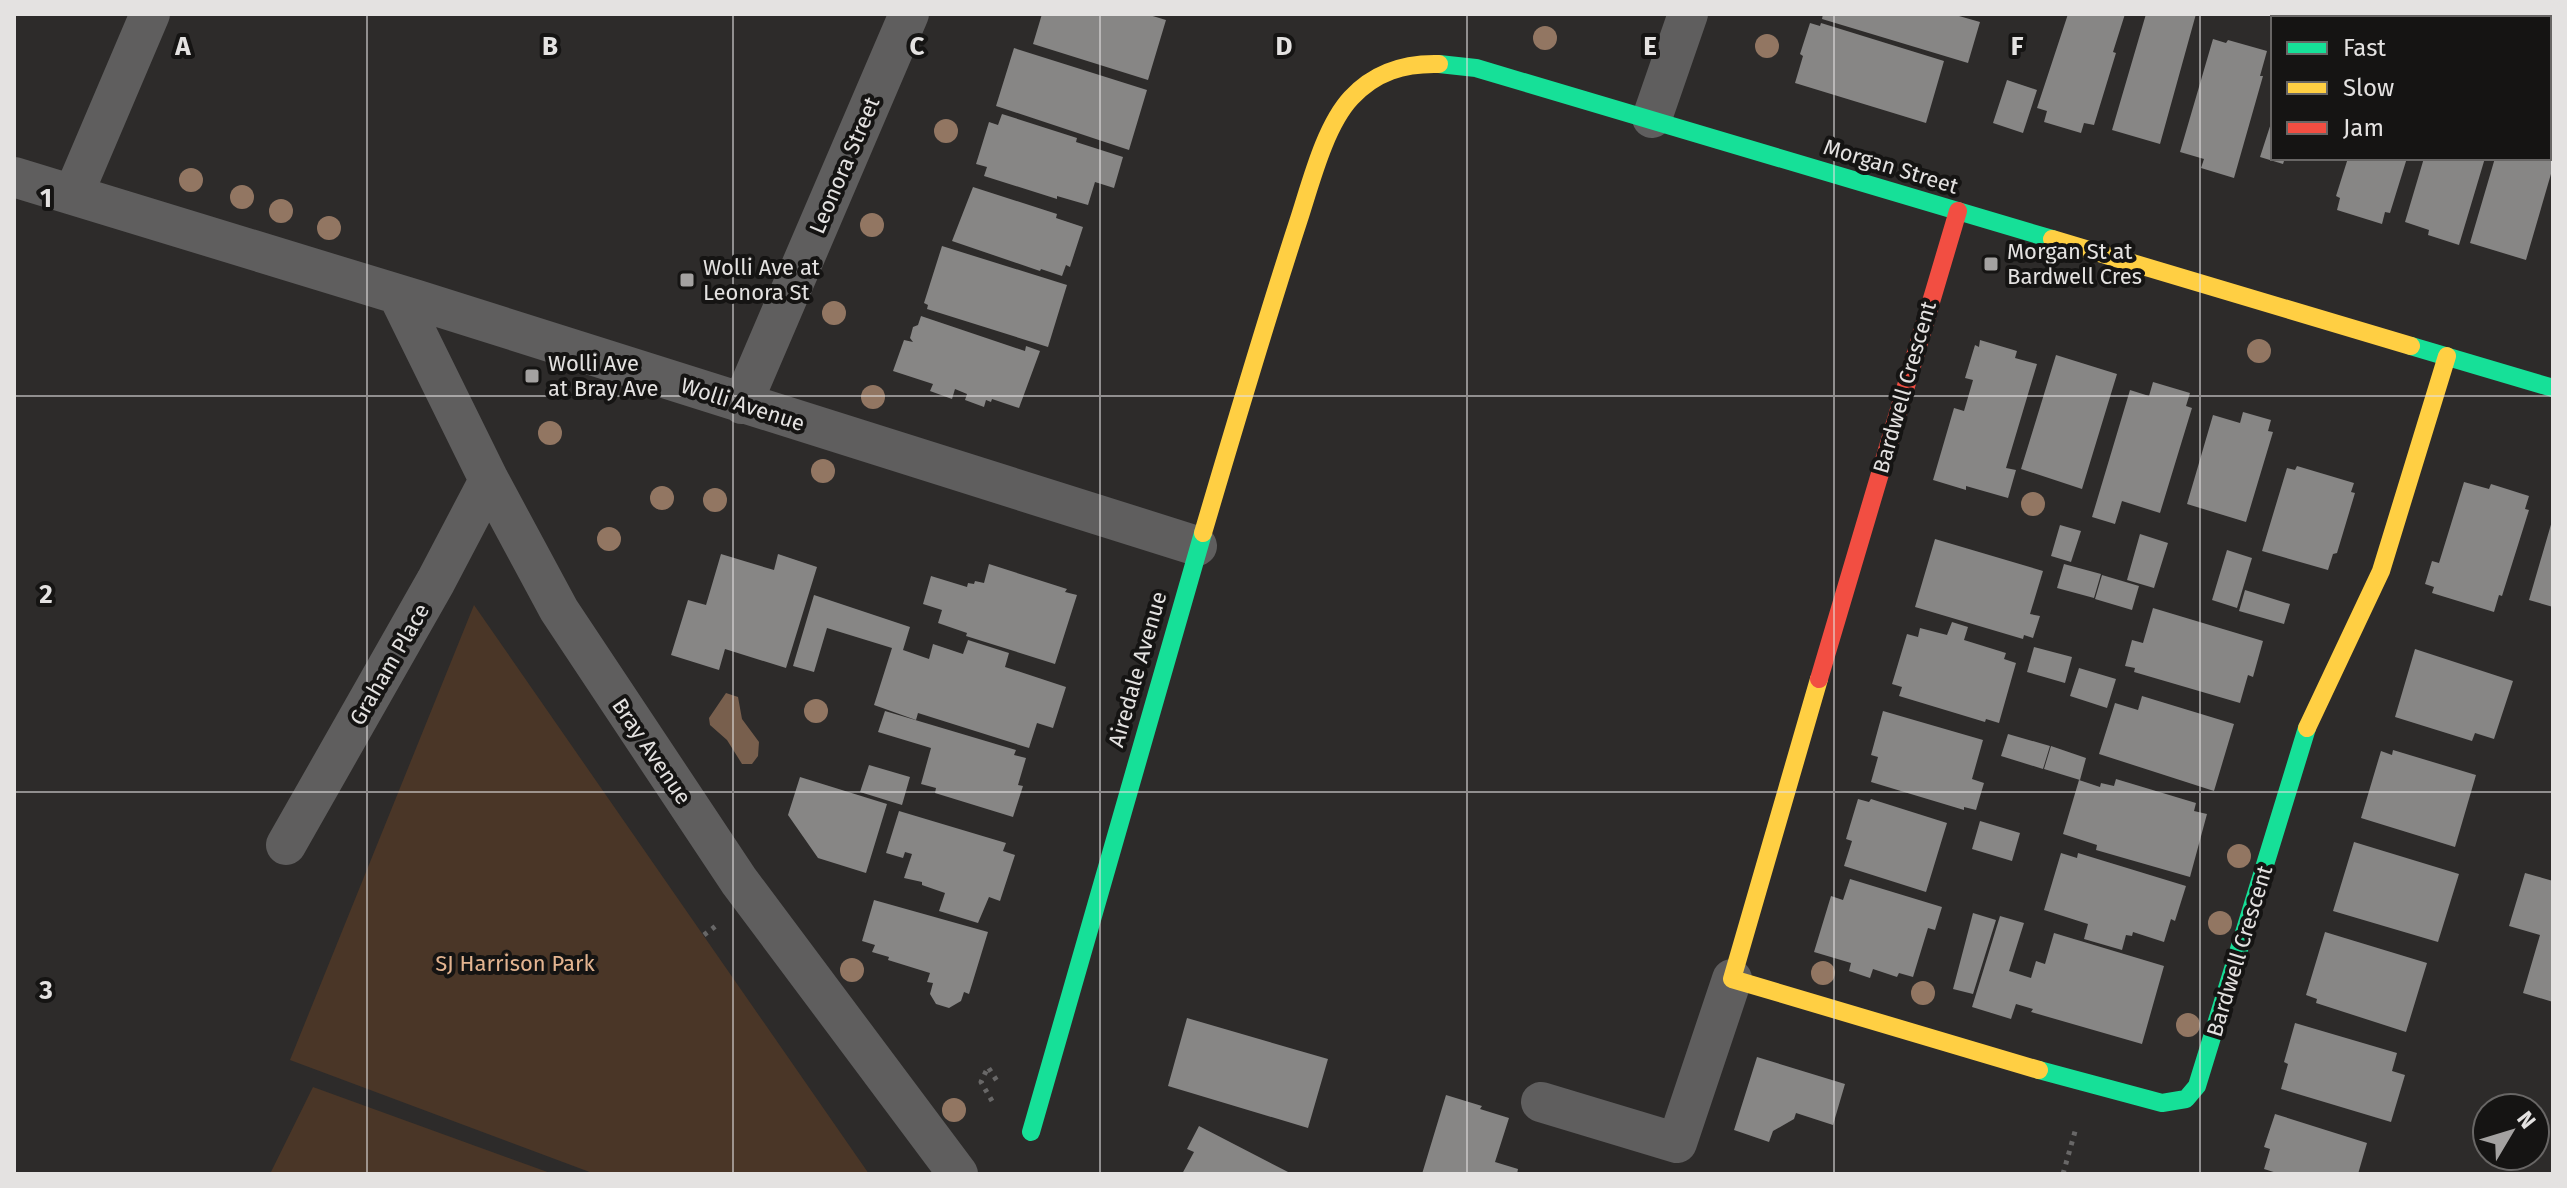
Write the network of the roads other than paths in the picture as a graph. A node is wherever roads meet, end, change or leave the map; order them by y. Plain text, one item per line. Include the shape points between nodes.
1 (150, 14) edge
2 (909, 14) edge
3 (1688, 14) edge
4 (1652, 118) junction
5 (14, 177) edge
6 (73, 195) junction
7 (1958, 211) junction
8 (1297, 222) joint
9 (398, 295) junction
10 (2447, 356) junction
11 (2553, 388) edge
12 (742, 404) junction
13 (489, 480) junction
14 (1197, 546) junction
15 (286, 845) dead end
16 (1732, 979) junction
17 (1541, 1102) dead end
18 (1031, 1132) dead end
19 (958, 1174) edge

1 - 6 street
2 - 12 street, Leonora Street
3 - 4 street
4 - 7 street, Morgan Street
4 - 8 street, Morgan Street via 1476,68 1436,61 1406,64 1377,76 1351,97 1333,126
5 - 6 street, Wolli Avenue
6 - 9 street, Wolli Avenue
7 - 10 street, Morgan Street
7 - 16 street, Bardwell Crescent
8 - 14 street, Airedale Avenue
9 - 12 street, Wolli Avenue
9 - 13 street, Bray Avenue
10 - 11 street, Morgan Street
10 - 16 street, Bardwell Crescent via 2381,571 2304,735 2205,1066 2186,1099 2162,1103 2089,1085
12 - 14 street, Wolli Avenue
13 - 15 street, Graham Place
13 - 19 street, Bray Avenue via 559,610 739,881
14 - 18 street, Airedale Avenue
16 - 17 street, Bardwell Crescent via 1677,1143

